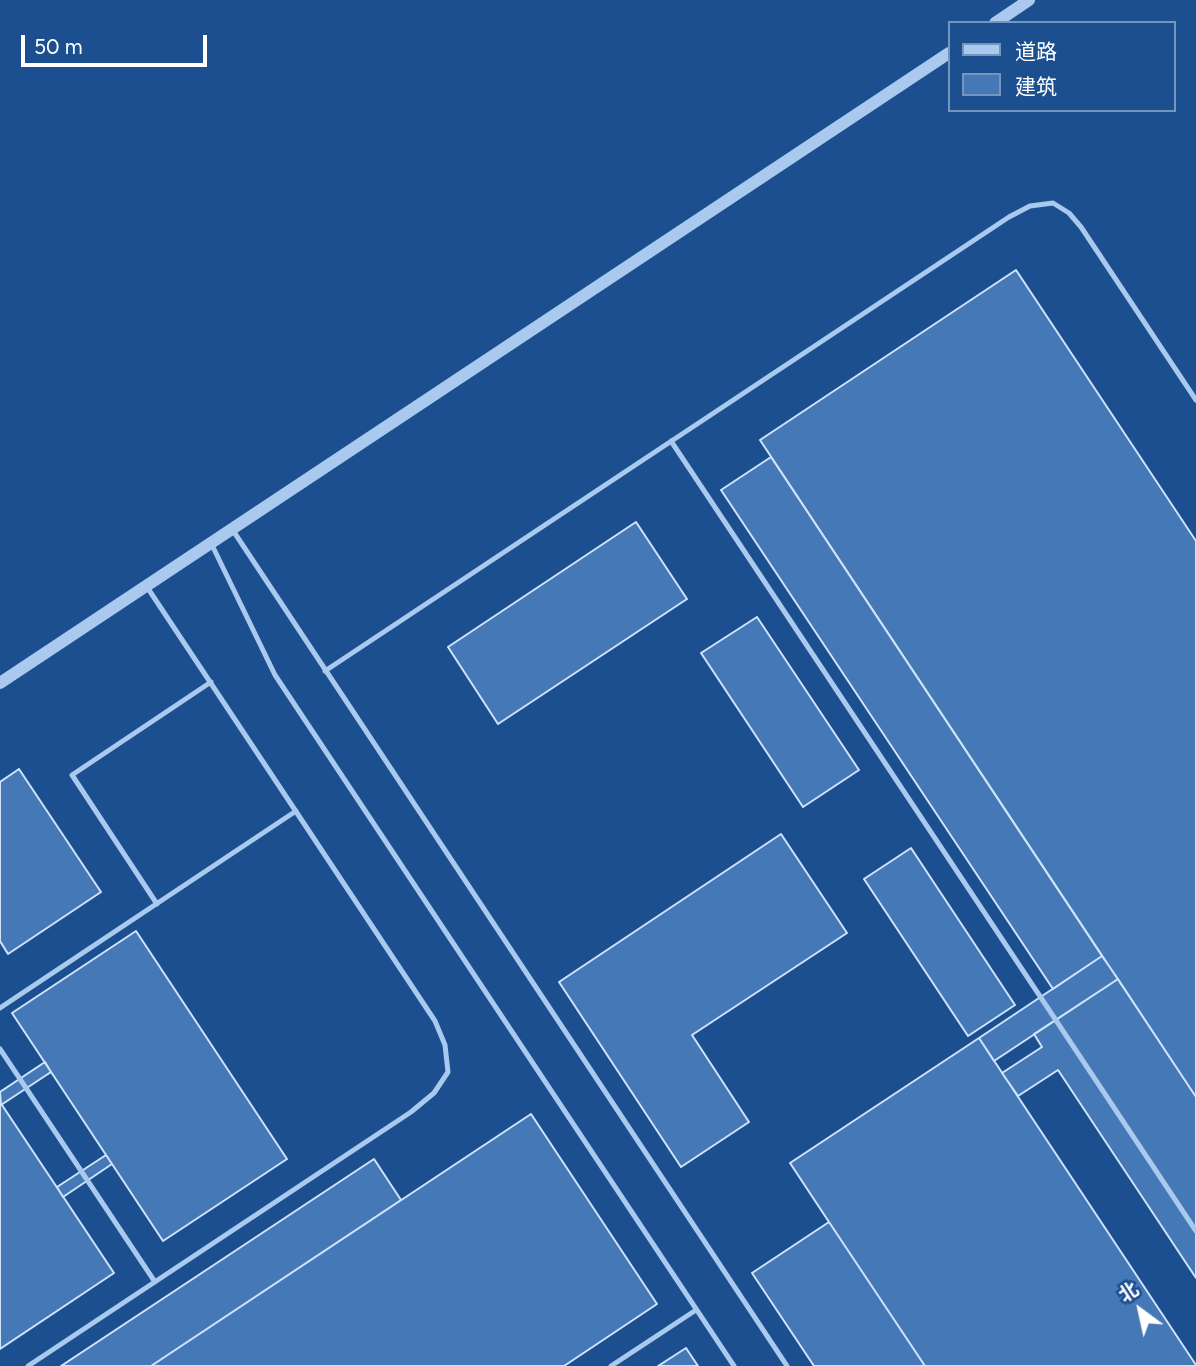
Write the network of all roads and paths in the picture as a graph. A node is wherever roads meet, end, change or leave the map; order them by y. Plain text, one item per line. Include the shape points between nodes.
1 (1029, 0) edge
2 (998, 21) edge
3 (948, 54) edge
4 (1196, 400) edge
5 (671, 441) junction
6 (232, 529) junction
7 (211, 543) junction
8 (147, 586) junction
9 (325, 671) junction
10 (211, 682) junction
11 (0, 683) edge
12 (296, 811) junction
13 (157, 904) junction
14 (0, 1008) edge
15 (0, 1049) edge
16 (1196, 1231) edge
17 (155, 1282) junction
18 (696, 1310) junction
19 (28, 1366) edge
20 (611, 1366) edge
21 (734, 1366) edge
22 (787, 1366) edge

1 - 2 street
3 - 6 street
4 - 5 lane via 1081,227 1053,203 1030,206 1009,217
5 - 9 lane
5 - 16 lane
6 - 7 street
6 - 9 lane
7 - 8 street
7 - 18 lane via 275,675
8 - 10 lane
8 - 11 street
9 - 22 lane
10 - 12 lane
10 - 13 lane via 72,775
12 - 13 lane
12 - 17 lane via 435,1020 445,1045 448,1072 434,1093 411,1112
13 - 14 lane
15 - 17 lane
17 - 19 lane
18 - 20 lane
18 - 21 lane

